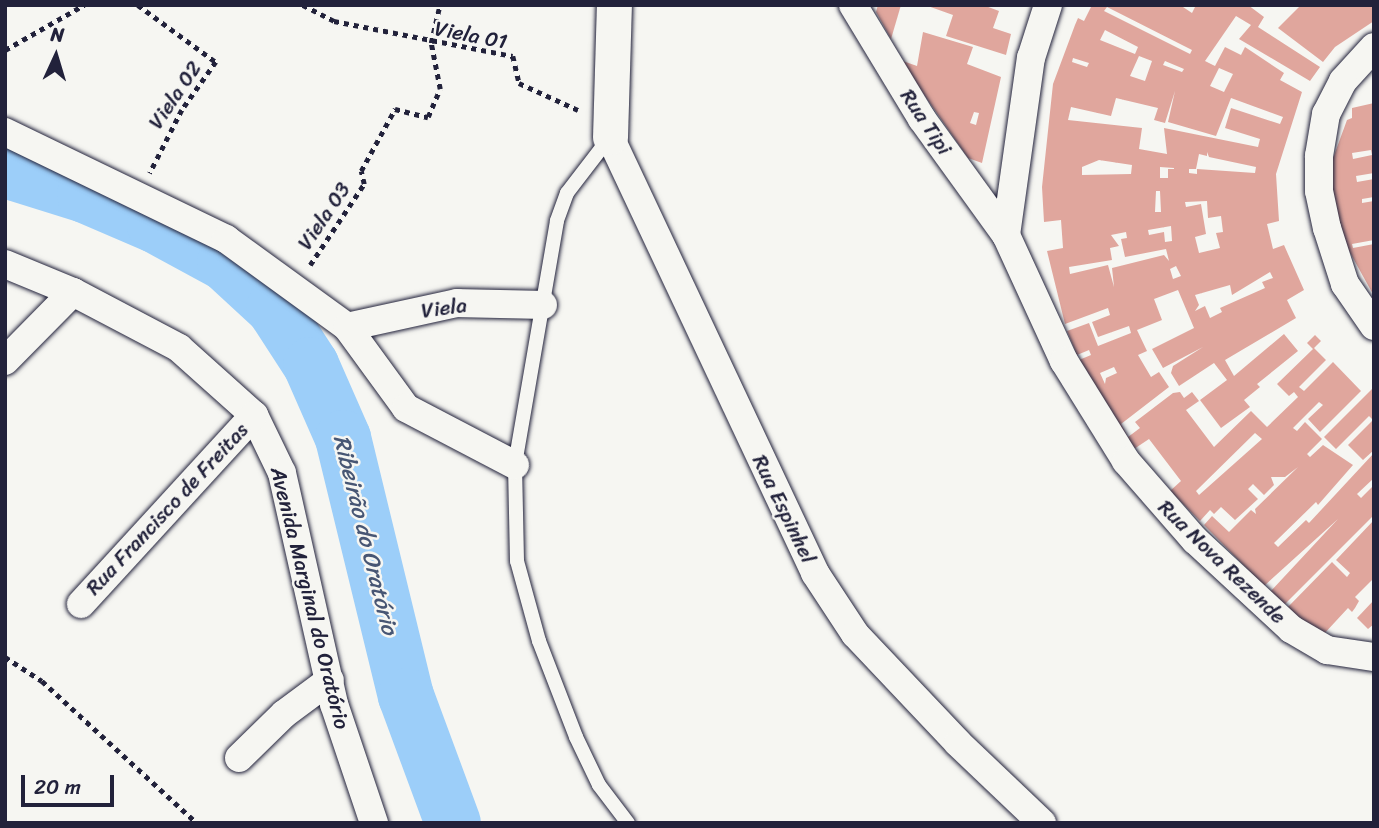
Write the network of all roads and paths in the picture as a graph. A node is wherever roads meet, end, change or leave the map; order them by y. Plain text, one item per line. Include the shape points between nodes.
1 (84, 5) edge
2 (138, 5) edge
3 (303, 5) edge
4 (440, 5) edge
5 (614, 5) edge
6 (853, 5) edge
7 (1048, 5) edge
8 (431, 43) junction
9 (1374, 47) edge
10 (5, 50) edge
11 (610, 131) junction
12 (5, 132) edge
13 (143, 198) junction
14 (1006, 235) junction
15 (5, 264) edge
16 (294, 289) junction
17 (73, 292) junction
18 (543, 305) junction
19 (1374, 326) edge
20 (347, 327) junction
21 (5, 361) edge
22 (254, 415) junction
23 (515, 465) junction
24 (80, 604) dead end
25 (5, 657) edge
26 (1374, 657) edge
27 (330, 680) junction
28 (239, 758) dead end
29 (197, 823) edge
30 (374, 823) edge
31 (628, 823) edge
32 (1042, 823) edge

1 - 10 path
2 - 13 path, Viela 02 via 216,62 155,155
3 - 8 path, Viela 01 via 334,21
4 - 8 path
5 - 11 street
6 - 14 street, Rua Tipi via 922,119
7 - 14 street via 1031,58
8 - 11 path, Viela 01 via 513,56 519,83
8 - 16 path, Viela 03 via 440,89 428,117 395,109 361,171 364,184
9 - 19 street via 1362,55 1337,92 1326,114 1319,156 1319,191 1341,273
11 - 18 lane via 567,193 557,221
11 - 32 street, Rua Espinhel via 815,573 855,634
12 - 13 street
13 - 16 street via 226,239
14 - 26 street, Rua Nova Rezende via 1087,403 1163,507 1291,629 1327,650
15 - 17 street, Avenida Marginal do Oratório
16 - 20 street
17 - 21 street
17 - 22 street, Avenida Marginal do Oratório via 179,348
18 - 20 street, Viela via 457,303
18 - 23 lane
20 - 23 street via 406,408
22 - 24 street, Rua Francisco de Freitas
22 - 27 street, Avenida Marginal do Oratório via 282,473
23 - 31 lane via 517,561 539,641 599,785
25 - 29 path via 42,681
27 - 28 street via 284,714
27 - 30 street, Avenida Marginal do Oratório

